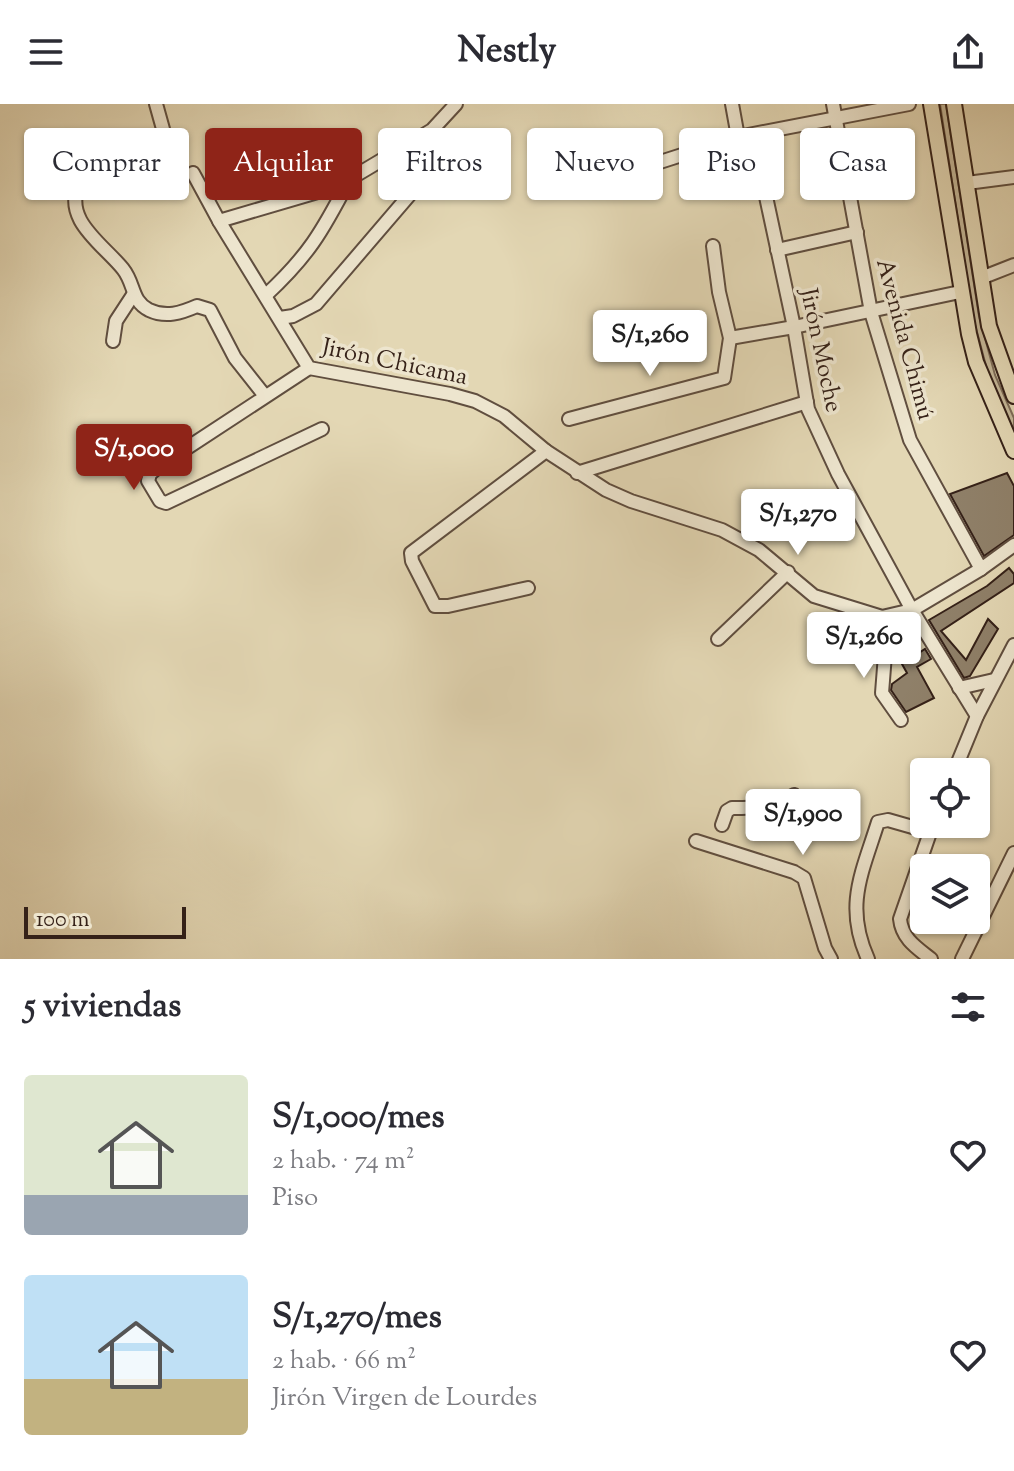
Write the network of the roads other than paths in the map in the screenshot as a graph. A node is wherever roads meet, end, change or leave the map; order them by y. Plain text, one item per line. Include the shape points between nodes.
1 (156, 104) edge
2 (456, 104) edge
3 (732, 104) edge
4 (833, 104) edge
5 (909, 104) edge
6 (931, 104) edge
7 (954, 104) edge
8 (835, 118) junction
9 (736, 128) edge
10 (784, 128) edge
11 (362, 172) edge
12 (193, 173) dead end
13 (1014, 177) edge
14 (967, 183) junction
15 (290, 200) edge
16 (338, 200) edge
17 (405, 200) edge
18 (767, 200) edge
19 (219, 221) junction
20 (857, 232) junction
21 (713, 246) dead end
22 (777, 250) junction
23 (1014, 265) edge
24 (981, 278) junction
25 (960, 292) junction
26 (133, 295) junction
27 (266, 295) junction
28 (871, 312) junction
29 (280, 318) junction
30 (794, 327) junction
31 (730, 338) junction
32 (113, 341) dead end
33 (309, 368) junction
34 (1013, 389) edge
35 (265, 396) junction
36 (807, 402) junction
37 (569, 419) dead end
38 (322, 429) dead end
39 (546, 451) junction
40 (1014, 451) edge
41 (577, 473) junction
42 (1014, 545) edge
43 (981, 569) junction
44 (788, 572) junction
45 (528, 588) dead end
46 (912, 610) junction
47 (882, 617) junction
48 (718, 639) dead end
49 (1014, 645) edge
50 (994, 680) junction
51 (959, 688) junction
52 (977, 716) junction
53 (901, 720) dead end
54 (960, 758) edge
55 (794, 795) dead end
56 (910, 824) edge
57 (722, 825) dead end
58 (928, 838) edge
59 (696, 841) dead end
60 (1013, 856) edge
61 (831, 959) edge
62 (868, 959) edge
63 (931, 959) edge
64 (962, 959) edge

1 - 26 street via 160,134 87,176 73,195 74,209 124,270
2 - 11 street via 432,130
3 - 9 street, Jirón Moche
4 - 8 street, Avenida Chimú
5 - 8 street
6 - 25 main road
7 - 14 main road
8 - 10 street
8 - 20 street, Avenida Chimú
12 - 19 street, Jirón Chicama
13 - 14 street
14 - 24 main road
15 - 19 street
16 - 27 street via 297,266
17 - 29 street via 316,304
18 - 22 street, Jirón Moche
19 - 27 street, Jirón Chicama
20 - 22 street
20 - 28 street, Avenida Chimú
21 - 31 street
22 - 30 street, Jirón Moche
23 - 24 street
24 - 34 main road via 989,326
25 - 28 street
25 - 40 main road via 976,362
26 - 32 street via 116,321
26 - 35 street via 164,314 197,306 210,310 235,358
27 - 29 street, Jirón Chicama
28 - 30 street
28 - 43 street, Avenida Chimú via 910,440
29 - 33 street, Jirón Chicama
30 - 31 street
30 - 36 street, Jirón Moche
31 - 37 street via 724,378
33 - 35 street
33 - 39 street, Jirón Chicama via 475,401 504,416
35 - 38 street via 150,474 148,481 160,501 178,500
36 - 41 street
36 - 46 street, Jirón Moche via 838,474
39 - 41 street, Jirón Chicama
39 - 45 street via 411,553 435,606
41 - 44 street, Jirón Chicama via 631,501 722,530
42 - 43 street
43 - 46 street
44 - 47 street, Jirón Chicama via 814,596
44 - 48 street
46 - 47 street
46 - 51 street, Jirón Moche
47 - 53 street via 887,629 882,693
49 - 50 street
50 - 51 street
50 - 52 street
51 - 52 street, Jirón Moche
52 - 54 street
55 - 57 street via 783,803 732,808
56 - 62 street via 878,822 855,909
58 - 63 street via 900,919 909,942
59 - 61 street via 804,878
60 - 64 street

